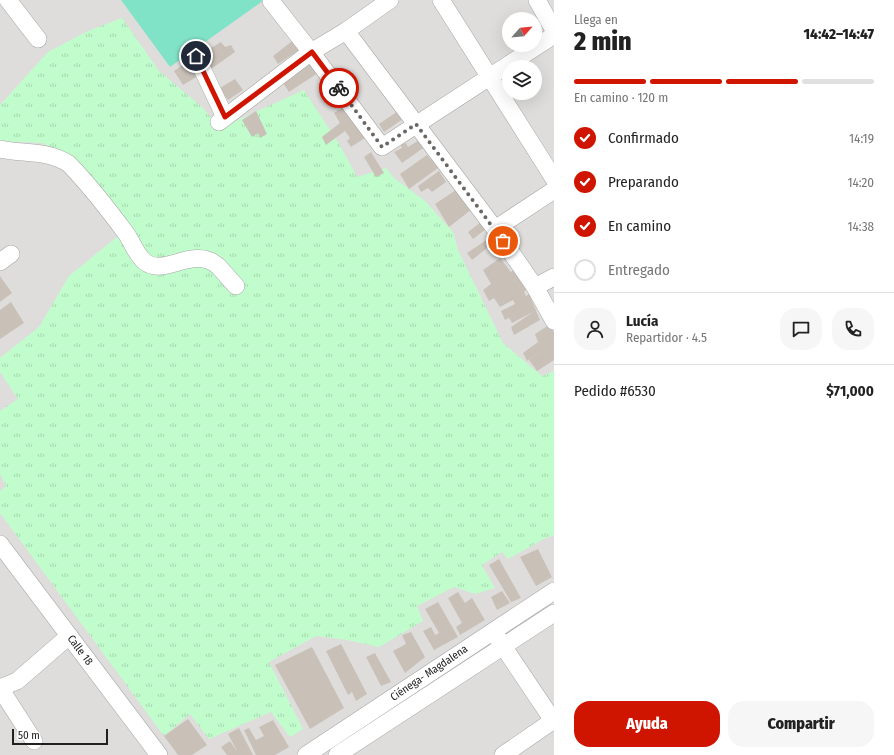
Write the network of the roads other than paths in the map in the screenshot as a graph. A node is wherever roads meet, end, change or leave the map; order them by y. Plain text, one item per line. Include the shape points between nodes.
1 (8, 0) edge
2 (390, 0) edge
3 (441, 0) edge
4 (537, 0) edge
5 (271, 1) edge
6 (554, 30) edge
7 (346, 31) junction
8 (554, 35) edge
9 (38, 39) dead end
10 (312, 52) junction
11 (196, 56) dead end
12 (489, 76) junction
13 (416, 124) junction
14 (0, 148) edge
15 (554, 179) edge
16 (554, 190) edge
17 (495, 229) junction
18 (554, 277) edge
19 (236, 286) dead end
20 (535, 287) junction
21 (554, 321) edge
22 (0, 544) edge
23 (554, 591) edge
24 (554, 613) edge
25 (493, 630) junction
26 (70, 636) junction
27 (503, 646) junction
28 (0, 688) edge
29 (554, 721) edge
30 (34, 741) dead end
31 (159, 755) edge
32 (306, 755) edge
33 (337, 755) edge
34 (503, 755) edge

1 - 9 street
2 - 7 street
3 - 12 street
4 - 6 street
5 - 10 street
7 - 10 street
7 - 13 street
8 - 12 street
10 - 11 street via 222,119
10 - 13 street via 382,147
12 - 13 street
12 - 15 street
13 - 17 street
14 - 19 street via 48,155 69,164 148,264 156,266 190,258 205,259 218,266
16 - 17 street
17 - 20 street
18 - 20 street
20 - 21 street
22 - 26 street, Calle 18
23 - 25 street, Ciénega- Magdalena
24 - 27 street
25 - 27 street
25 - 32 street, Ciénega- Magdalena
26 - 28 street via 17,680
26 - 31 street, Calle 18
27 - 29 street
27 - 33 street
28 - 30 street
29 - 34 street

